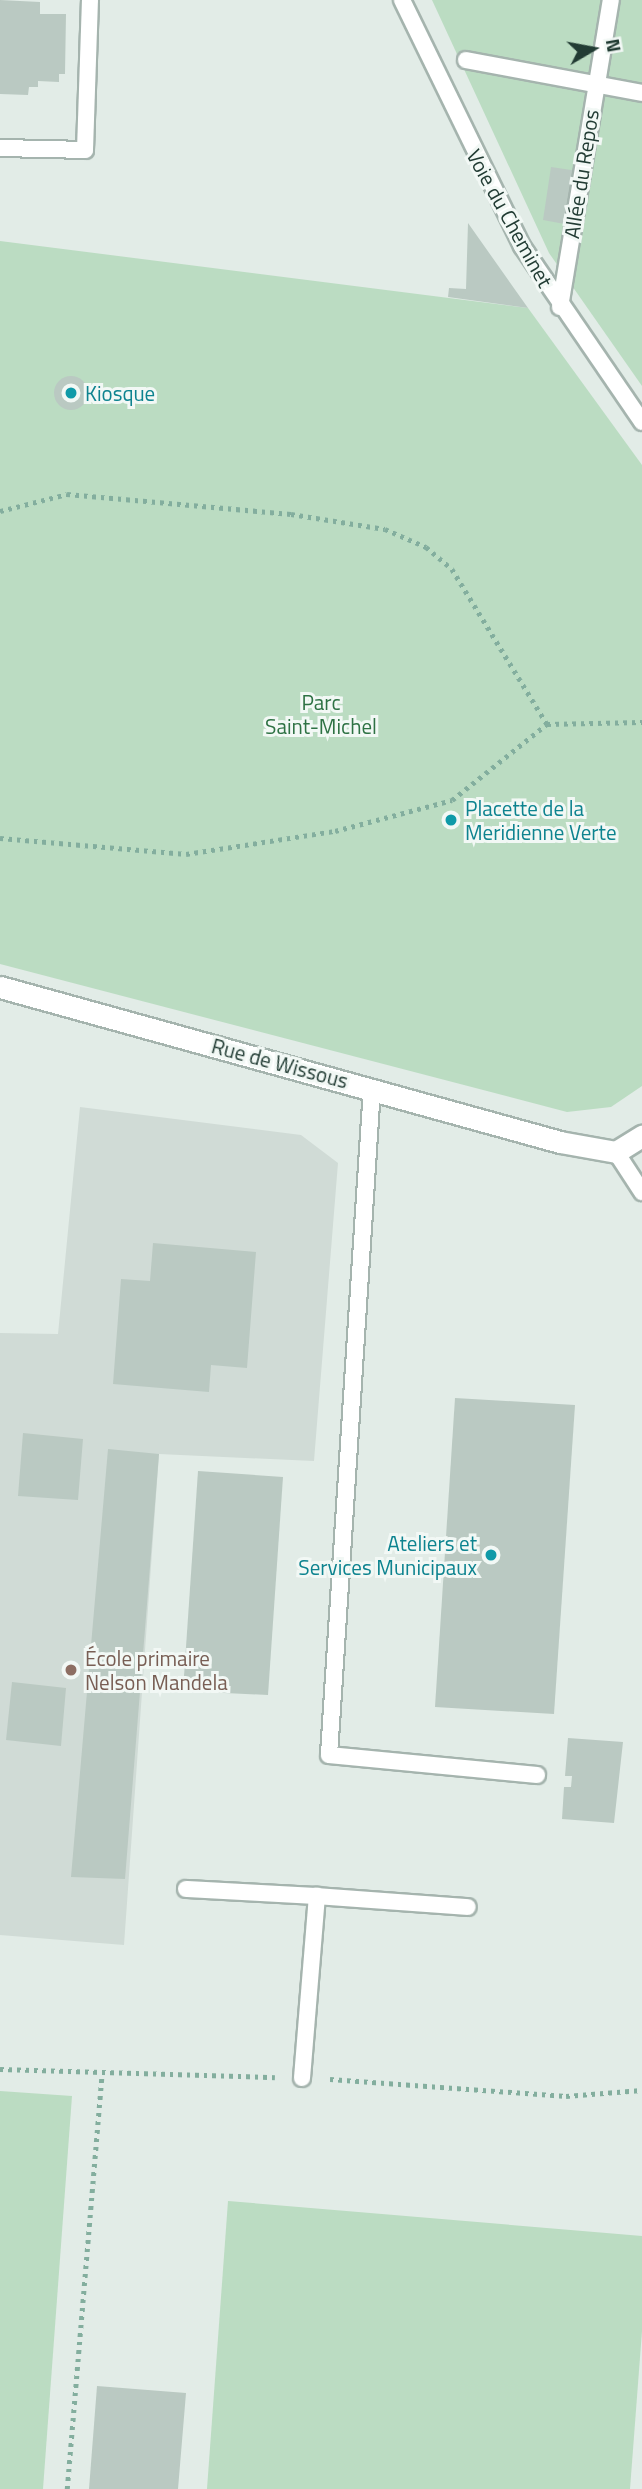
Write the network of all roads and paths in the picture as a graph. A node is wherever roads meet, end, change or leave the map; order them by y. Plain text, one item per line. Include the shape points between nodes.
1 (90, 0) edge
2 (402, 0) edge
3 (611, 0) edge
4 (466, 60) dead end
5 (595, 84) junction
6 (642, 93) edge
7 (0, 148) edge
8 (561, 307) junction
9 (642, 422) edge
10 (0, 511) edge
11 (642, 722) edge
12 (547, 724) junction
13 (0, 838) edge
14 (0, 987) edge
15 (372, 1087) junction
16 (642, 1136) edge
17 (616, 1152) junction
18 (642, 1192) edge
19 (537, 1774) dead end
20 (186, 1889) dead end
21 (317, 1896) junction
22 (468, 1907) dead end
23 (0, 2069) edge
24 (102, 2075) junction
25 (302, 2078) junction
26 (642, 2090) edge
27 (67, 2489) edge

1 - 7 lane via 85,150
2 - 8 lane, Voie du Cheminet via 487,181
3 - 5 lane, Allée du Repos
4 - 5 lane
5 - 6 lane
5 - 8 lane, Allée du Repos
8 - 9 lane, Voie du Cheminet
10 - 12 path via 67,494 291,514 385,529 426,547 452,569
11 - 12 path
12 - 13 path via 452,800 335,831 186,854
14 - 15 street, Rue de Wissous
15 - 17 street, Rue de Wissous via 560,1142
15 - 19 lane via 329,1755
16 - 17 street
17 - 18 lane
20 - 21 lane
21 - 22 lane
21 - 25 lane
23 - 24 path
24 - 25 path
24 - 27 path
25 - 26 path via 592,2096

